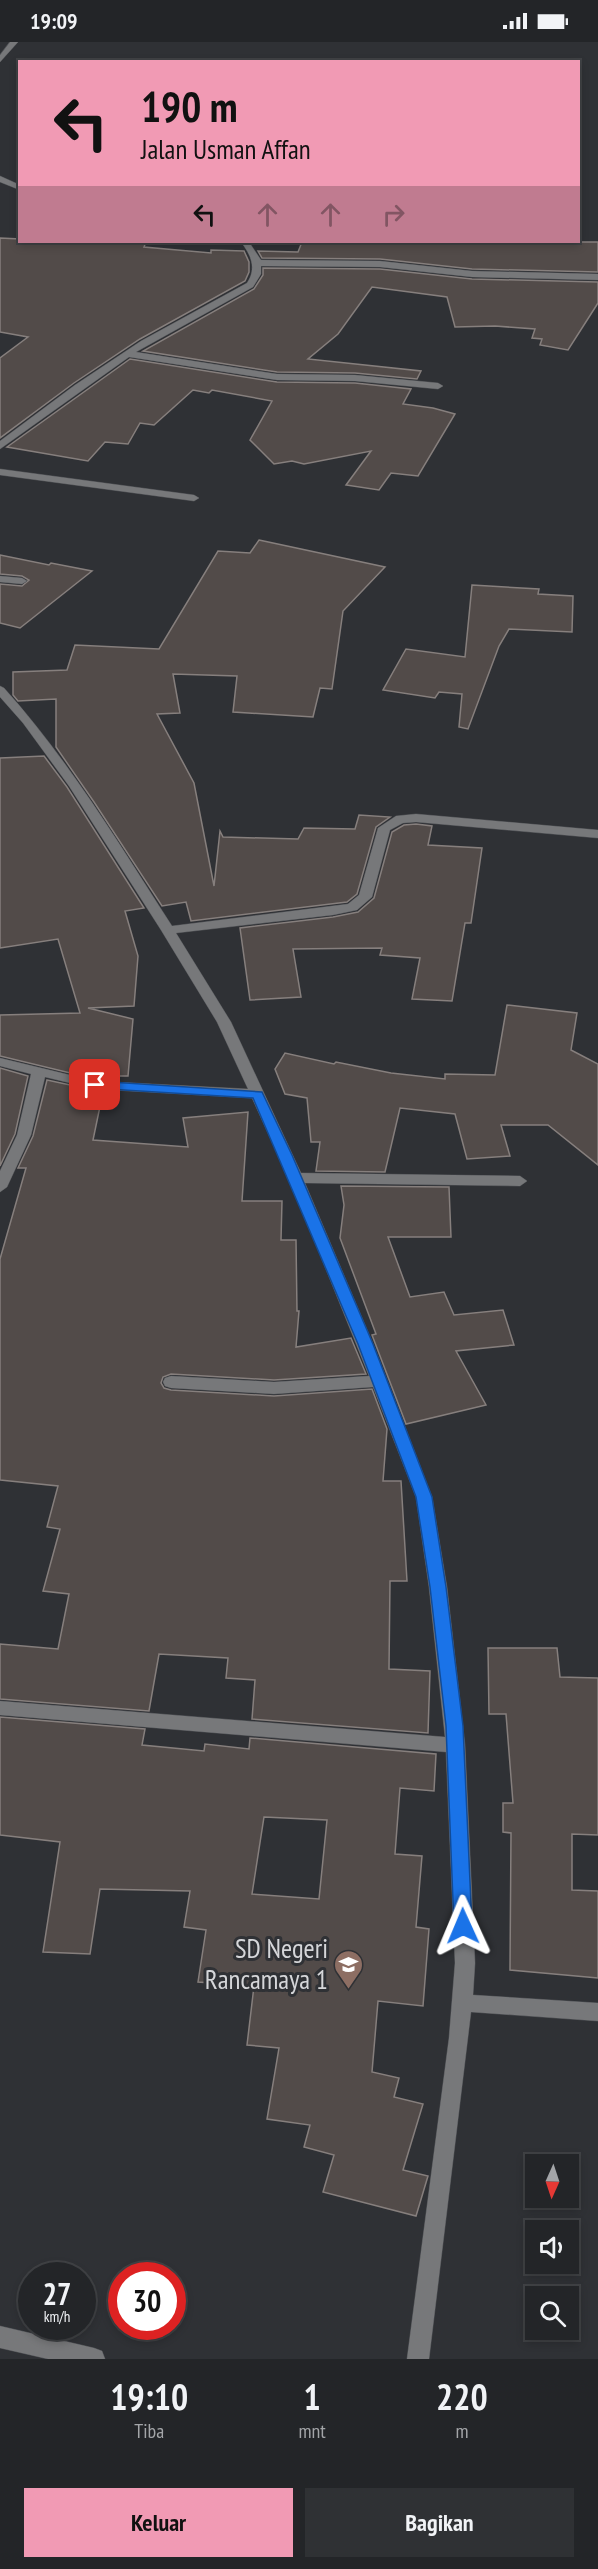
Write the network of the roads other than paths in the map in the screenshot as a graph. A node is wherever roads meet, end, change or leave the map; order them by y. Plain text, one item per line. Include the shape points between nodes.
1 (14, 42) edge
2 (0, 60) edge
3 (0, 179) edge
4 (18, 187) edge
5 (246, 243) edge
6 (257, 262) junction
7 (598, 278) edge
8 (128, 354) junction
9 (438, 386) dead end
10 (0, 446) edge
11 (0, 472) edge
12 (194, 498) dead end
13 (0, 579) edge
14 (22, 581) dead end
15 (0, 690) edge
16 (598, 834) edge
17 (168, 930) junction
18 (0, 1062) edge
19 (39, 1072) junction
20 (258, 1094) junction
21 (295, 1178) junction
22 (520, 1181) dead end
23 (0, 1187) edge
24 (171, 1382) dead end
25 (379, 1382) junction
26 (0, 1708) edge
27 (456, 1745) junction
28 (462, 2003) junction
29 (598, 2012) edge
30 (0, 2337) edge
31 (94, 2359) edge
32 (418, 2359) edge

1 - 2 street
3 - 4 street
5 - 6 street
6 - 7 street via 380,264 472,274
6 - 8 street via 258,275 250,285
8 - 9 street via 277,377 355,378
8 - 10 street
11 - 12 street
13 - 14 street
15 - 17 street via 74,785
16 - 17 street via 400,819 384,828 364,897 352,907
17 - 20 street via 224,1022
18 - 19 street
19 - 20 street via 107,1086
19 - 23 street via 24,1135
20 - 21 street
21 - 22 street
21 - 25 street
24 - 25 street via 274,1388
25 - 27 street via 424,1497
26 - 27 street
27 - 28 street via 465,1963
28 - 29 street
28 - 32 street
30 - 31 street

